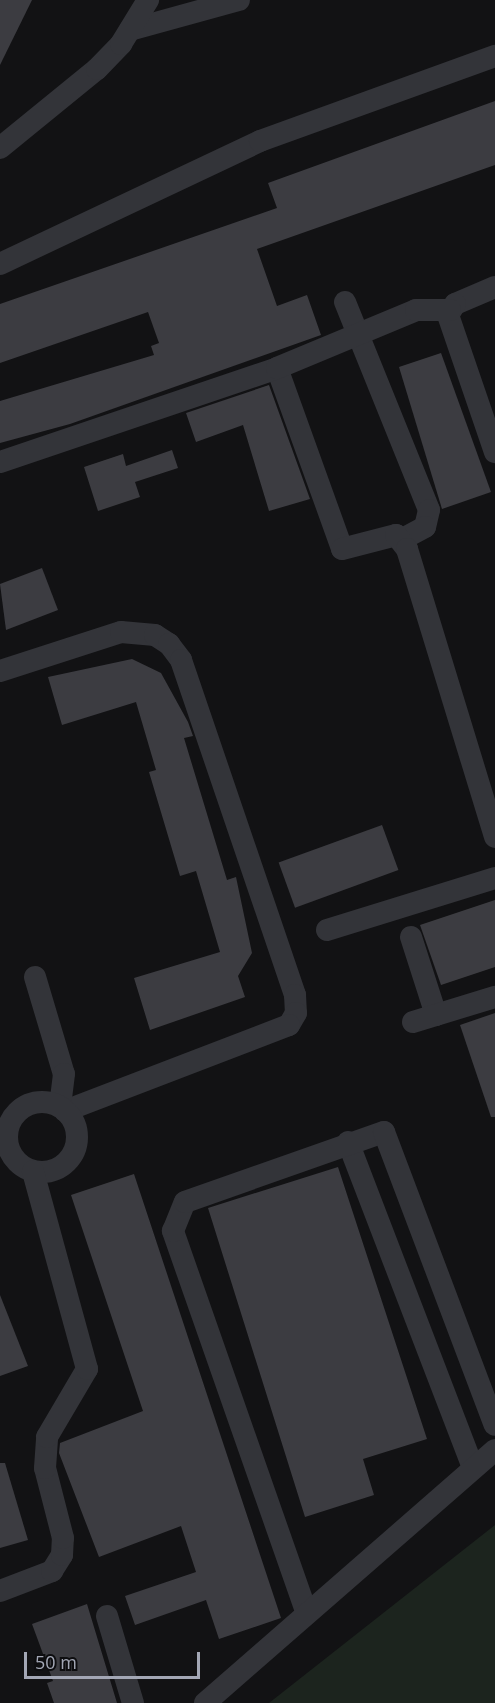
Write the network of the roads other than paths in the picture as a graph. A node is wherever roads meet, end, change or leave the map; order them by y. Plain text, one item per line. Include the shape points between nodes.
1 (147, 0) edge
2 (239, 0) edge
3 (130, 30) junction
4 (495, 56) edge
5 (0, 148) edge
6 (0, 264) edge
7 (495, 287) edge
8 (345, 302) dead end
9 (450, 310) junction
10 (358, 333) junction
11 (277, 368) junction
12 (495, 452) edge
13 (0, 462) edge
14 (402, 538) junction
15 (0, 671) edge
16 (495, 837) edge
17 (495, 878) edge
18 (327, 930) dead end
19 (411, 937) dead end
20 (29, 979) dead end
21 (495, 997) edge
22 (436, 1015) junction
23 (413, 1022) dead end
24 (58, 1107) junction
25 (348, 1142) junction
26 (33, 1171) junction
27 (495, 1425) edge
28 (495, 1450) edge
29 (473, 1468) junction
30 (0, 1591) edge
31 (306, 1611) junction
32 (107, 1616) dead end
33 (133, 1703) edge
34 (205, 1703) edge

1 - 3 street
2 - 3 street
3 - 5 street via 97,69
4 - 6 street via 260,141
7 - 9 street
8 - 10 street
9 - 10 street via 416,310
9 - 12 street via 450,332
10 - 11 street
10 - 14 street via 429,510 425,527
11 - 13 street
11 - 14 street via 342,549 390,535
14 - 16 street
15 - 24 street via 121,632 155,635 169,644 182,660 295,995 296,1013 288,1025
17 - 18 street
19 - 22 street
20 - 24 street
21 - 22 street
22 - 23 street
24 - 26 street via 77,1134 72,1156 55,1170
24 - 26 street via 26,1106 7,1135 14,1158
25 - 27 street via 375,1131 388,1136
25 - 29 street
25 - 31 street via 185,1202 173,1230
26 - 30 street via 87,1369 47,1437 45,1468 63,1538 62,1555 52,1571
28 - 29 street
29 - 31 street
31 - 34 street
32 - 33 street

